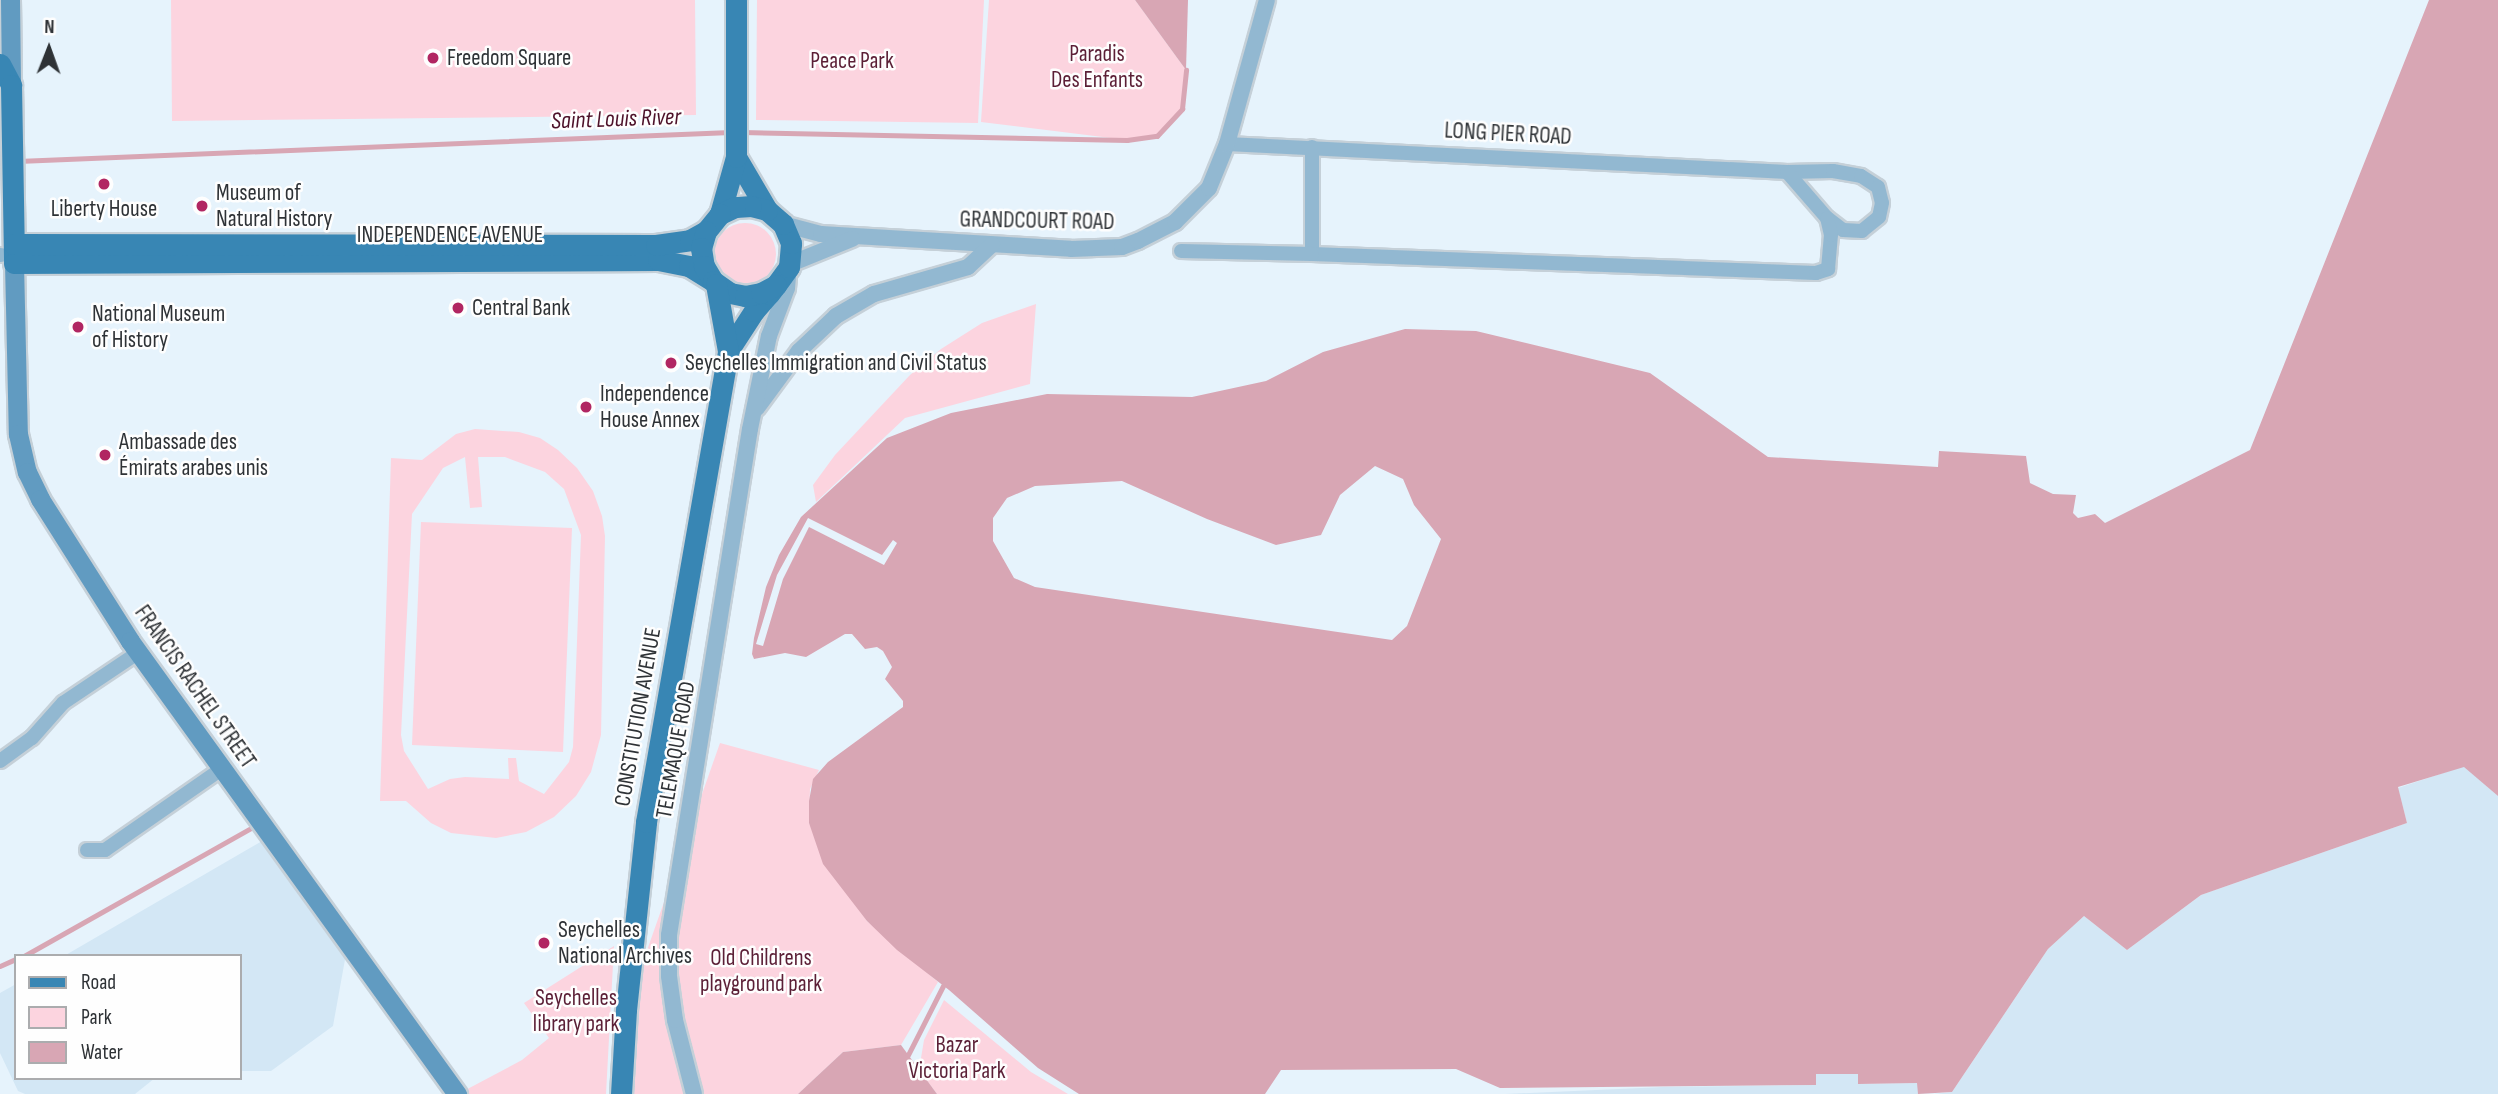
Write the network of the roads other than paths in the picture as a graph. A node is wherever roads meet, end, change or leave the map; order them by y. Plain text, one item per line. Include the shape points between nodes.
1 (736, 0) edge
2 (1266, 0) edge
3 (10, 4) edge
4 (0, 32) edge
5 (0, 64) edge
6 (11, 85) junction
7 (1227, 144) junction
8 (1312, 147) junction
9 (736, 151) junction
10 (1787, 172) junction
11 (775, 217) junction
12 (1827, 218) junction
13 (713, 222) junction
14 (858, 237) junction
15 (992, 245) junction
16 (1181, 251) dead end
17 (7, 254) edge
18 (1312, 254) junction
19 (790, 265) junction
20 (714, 282) junction
21 (776, 285) junction
22 (728, 351) junction
23 (753, 413) junction
24 (139, 652) junction
25 (0, 761) edge
26 (223, 768) junction
27 (87, 850) dead end
28 (457, 1094) edge
29 (621, 1094) edge
30 (694, 1094) edge

1 - 9 main road
2 - 7 street, GRANDCOURT ROAD
3 - 4 main road
3 - 6 main road
5 - 6 main road
6 - 17 main road
7 - 8 street, LONG PIER ROAD
7 - 15 street, GRANDCOURT ROAD via 1209,188 1190,209 1138,242 1099,249
8 - 10 street, LONG PIER ROAD
8 - 18 street
9 - 11 main road
9 - 13 main road
10 - 12 street, LONG PIER ROAD
10 - 12 street, LONG PIER ROAD via 1849,173 1878,187 1882,203 1871,227 1853,233
11 - 13 main road via 751,206 735,207
11 - 14 street, GRANDCOURT ROAD via 821,234
11 - 19 main road via 791,243
12 - 18 street via 1831,235 1828,269 1816,273
13 - 17 main road, INDEPENDENCE AVENUE via 690,240 656,245
13 - 20 main road via 701,248
14 - 15 street, GRANDCOURT ROAD
14 - 19 street
15 - 23 street, TELEMAQUE ROAD via 968,267 874,294 824,324
16 - 18 street
17 - 20 main road, INDEPENDENCE AVENUE via 659,260 689,266
17 - 24 main road, FRANCIS RACHEL STREET via 19,434 27,472
19 - 21 main road
19 - 23 street, TELEMAQUE ROAD
20 - 21 main road via 746,296
20 - 22 main road, CONSTITUTION AVENUE
21 - 22 main road, CONSTITUTION AVENUE
22 - 29 main road, CONSTITUTION AVENUE via 646,821
23 - 30 street, TELEMAQUE ROAD via 669,935 676,1020
24 - 25 street via 64,703 32,738
24 - 26 main road, FRANCIS RACHEL STREET
26 - 27 street via 105,850
26 - 28 main road, FRANCIS RACHEL STREET

